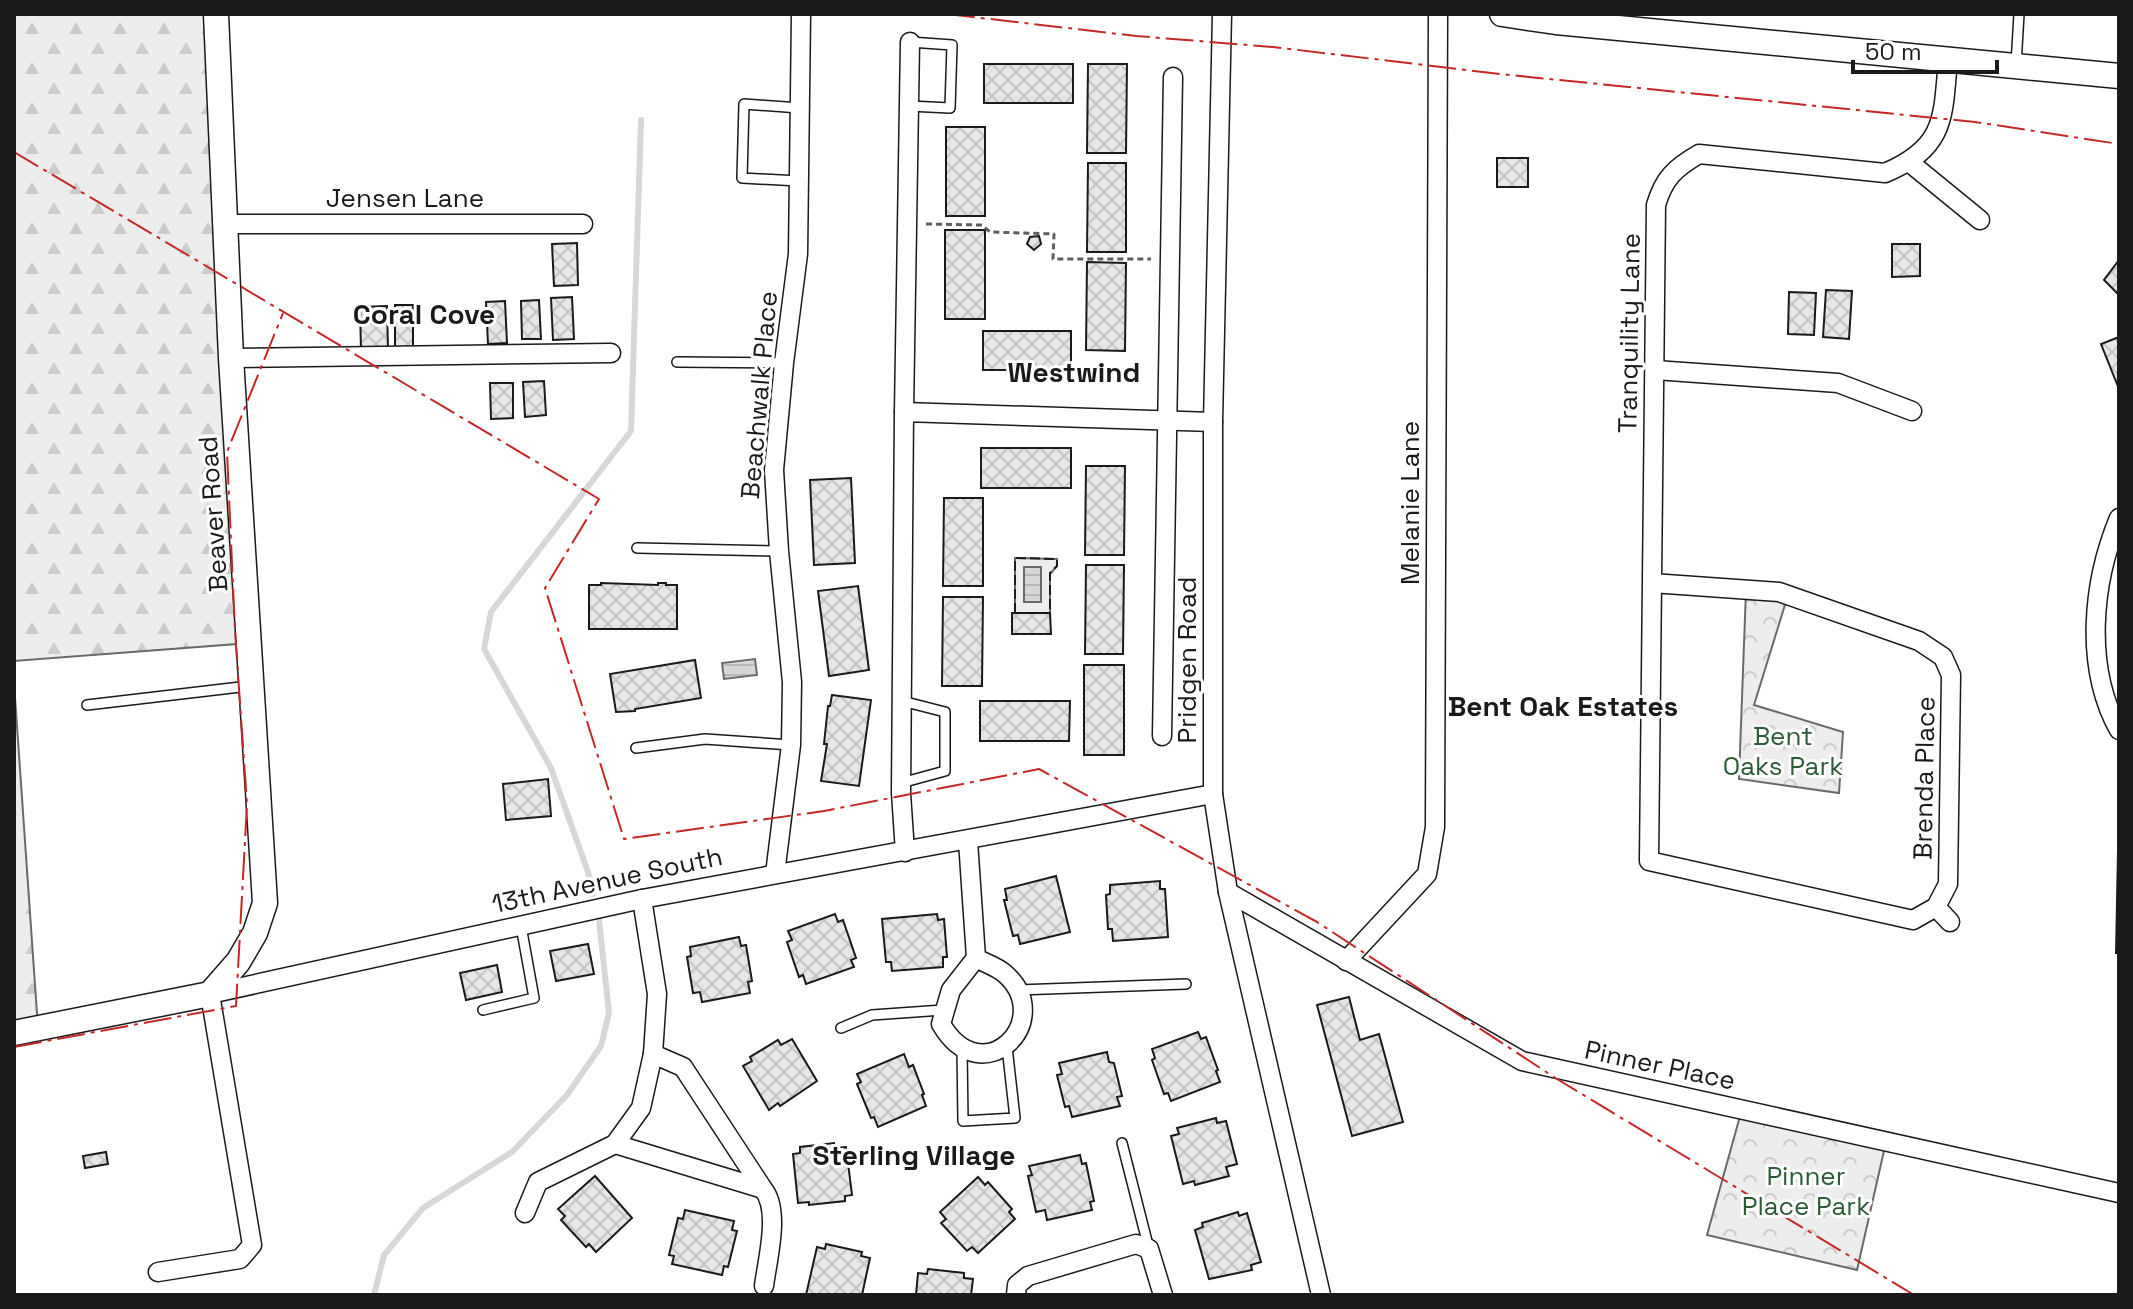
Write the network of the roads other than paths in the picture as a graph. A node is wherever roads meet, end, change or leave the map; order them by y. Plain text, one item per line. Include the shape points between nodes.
1 (216, 14) edge
2 (801, 14) edge
3 (1222, 14) edge
4 (1438, 14) edge
5 (1502, 14) edge
6 (2019, 14) edge
7 (910, 42) joint
8 (1948, 58) junction
9 (2016, 65) junction
10 (2119, 76) edge
11 (1173, 77) dead end
12 (909, 106) junction
13 (800, 108) junction
14 (1909, 162) junction
15 (799, 181) junction
16 (1980, 220) dead end
17 (227, 224) junction
18 (583, 224) dead end
19 (611, 353) dead end
20 (231, 358) junction
21 (677, 362) dead end
22 (784, 363) junction
23 (1655, 370) junction
24 (1912, 411) dead end
25 (904, 412) junction
26 (1166, 421) junction
27 (1213, 422) junction
28 (2119, 518) edge
29 (637, 548) dead end
30 (779, 551) junction
31 (2113, 560) edge
32 (1652, 583) junction
33 (253, 686) junction
34 (902, 701) junction
35 (87, 705) dead end
36 (2114, 708) edge
37 (2119, 730) edge
38 (1162, 736) dead end
39 (791, 745) junction
40 (636, 748) dead end
41 (901, 783) junction
42 (1213, 794) junction
43 (968, 841) junction
44 (905, 852) junction
45 (775, 874) junction
46 (1228, 892) junction
47 (642, 899) junction
48 (1936, 907) junction
49 (1950, 922) dead end
50 (521, 926) junction
51 (976, 958) junction
52 (1346, 961) junction
53 (1186, 984) dead end
54 (1018, 990) junction
55 (210, 994) junction
56 (483, 1010) dead end
57 (943, 1010) junction
58 (841, 1028) dead end
59 (14, 1033) edge
60 (1007, 1047) junction
61 (962, 1048) junction
62 (653, 1054) junction
63 (1122, 1143) dead end
64 (615, 1144) junction
65 (763, 1189) junction
66 (2119, 1193) edge
67 (525, 1213) dead end
68 (1149, 1249) junction
69 (158, 1272) dead end
70 (764, 1286) dead end
71 (1016, 1295) edge
72 (1163, 1295) edge
73 (1321, 1295) edge

1 - 17 street, Beaver Road
2 - 13 street, Beachwalk Place
3 - 27 street, Pridgen Road
4 - 52 street, Melanie Lane via 1435,827 1427,874
5 - 8 street
6 - 9 lane
7 - 12 street
7 - 12 lane via 952,45 950,108
8 - 9 street
8 - 14 street via 1943,114 1931,143
9 - 10 street
11 - 26 street
12 - 25 street
13 - 15 street, Beachwalk Place
13 - 15 lane via 744,104 742,178
14 - 16 street
14 - 23 street, Tranquility Lane via 1885,173 1699,154 1682,164 1662,184 1656,205
15 - 22 street, Beachwalk Place via 798,254
17 - 18 street, Jensen Lane
17 - 20 street, Beaver Road
19 - 20 street
20 - 33 street, Beaver Road
21 - 22 lane
22 - 30 street, Beachwalk Place via 774,470
23 - 24 street via 1838,383
23 - 32 street, Tranquility Lane
25 - 26 street
25 - 34 street
26 - 27 street
26 - 38 street
27 - 42 street, Pridgen Road
28 - 31 street
29 - 30 lane
30 - 39 street, Beachwalk Place via 792,682
31 - 36 street via 2097,605 2096,658
32 - 48 street, Brenda Place via 1779,592 1919,641 1943,657 1951,675 1948,884
32 - 48 street, Tranquility Lane via 1649,861 1913,920
33 - 35 lane
33 - 55 street, Beaver Road via 265,903 238,962
34 - 41 street
34 - 41 lane via 945,712 945,771
36 - 37 street
39 - 40 lane via 705,739
39 - 45 street, Beachwalk Place
41 - 44 street
42 - 43 street, 13th Avenue South
42 - 46 street, Pridgen Road
43 - 44 street, 13th Avenue South
43 - 51 street
44 - 45 street, 13th Avenue South
45 - 47 street, 13th Avenue South
46 - 52 street, Pinner Place
46 - 73 street, Pridgen Road
47 - 50 street, 13th Avenue South
47 - 62 street via 657,994
48 - 49 street
50 - 55 street, 13th Avenue South
50 - 56 lane via 534,998
51 - 54 street via 1004,973
51 - 57 street
52 - 66 street, Pinner Place via 1522,1061
53 - 54 lane
54 - 60 street via 1023,1013
55 - 59 street, 13th Avenue South
55 - 69 street via 252,1245 240,1259
57 - 58 lane via 872,1015
57 - 61 street via 941,1024
60 - 61 street via 989,1053
60 - 61 lane via 1015,1118 963,1121
62 - 64 street via 641,1108
62 - 65 street via 683,1067
63 - 68 lane
64 - 65 street
64 - 67 street via 538,1182
65 - 70 street via 773,1212
68 - 71 street via 1136,1244 1028,1276 1017,1285
68 - 72 street

